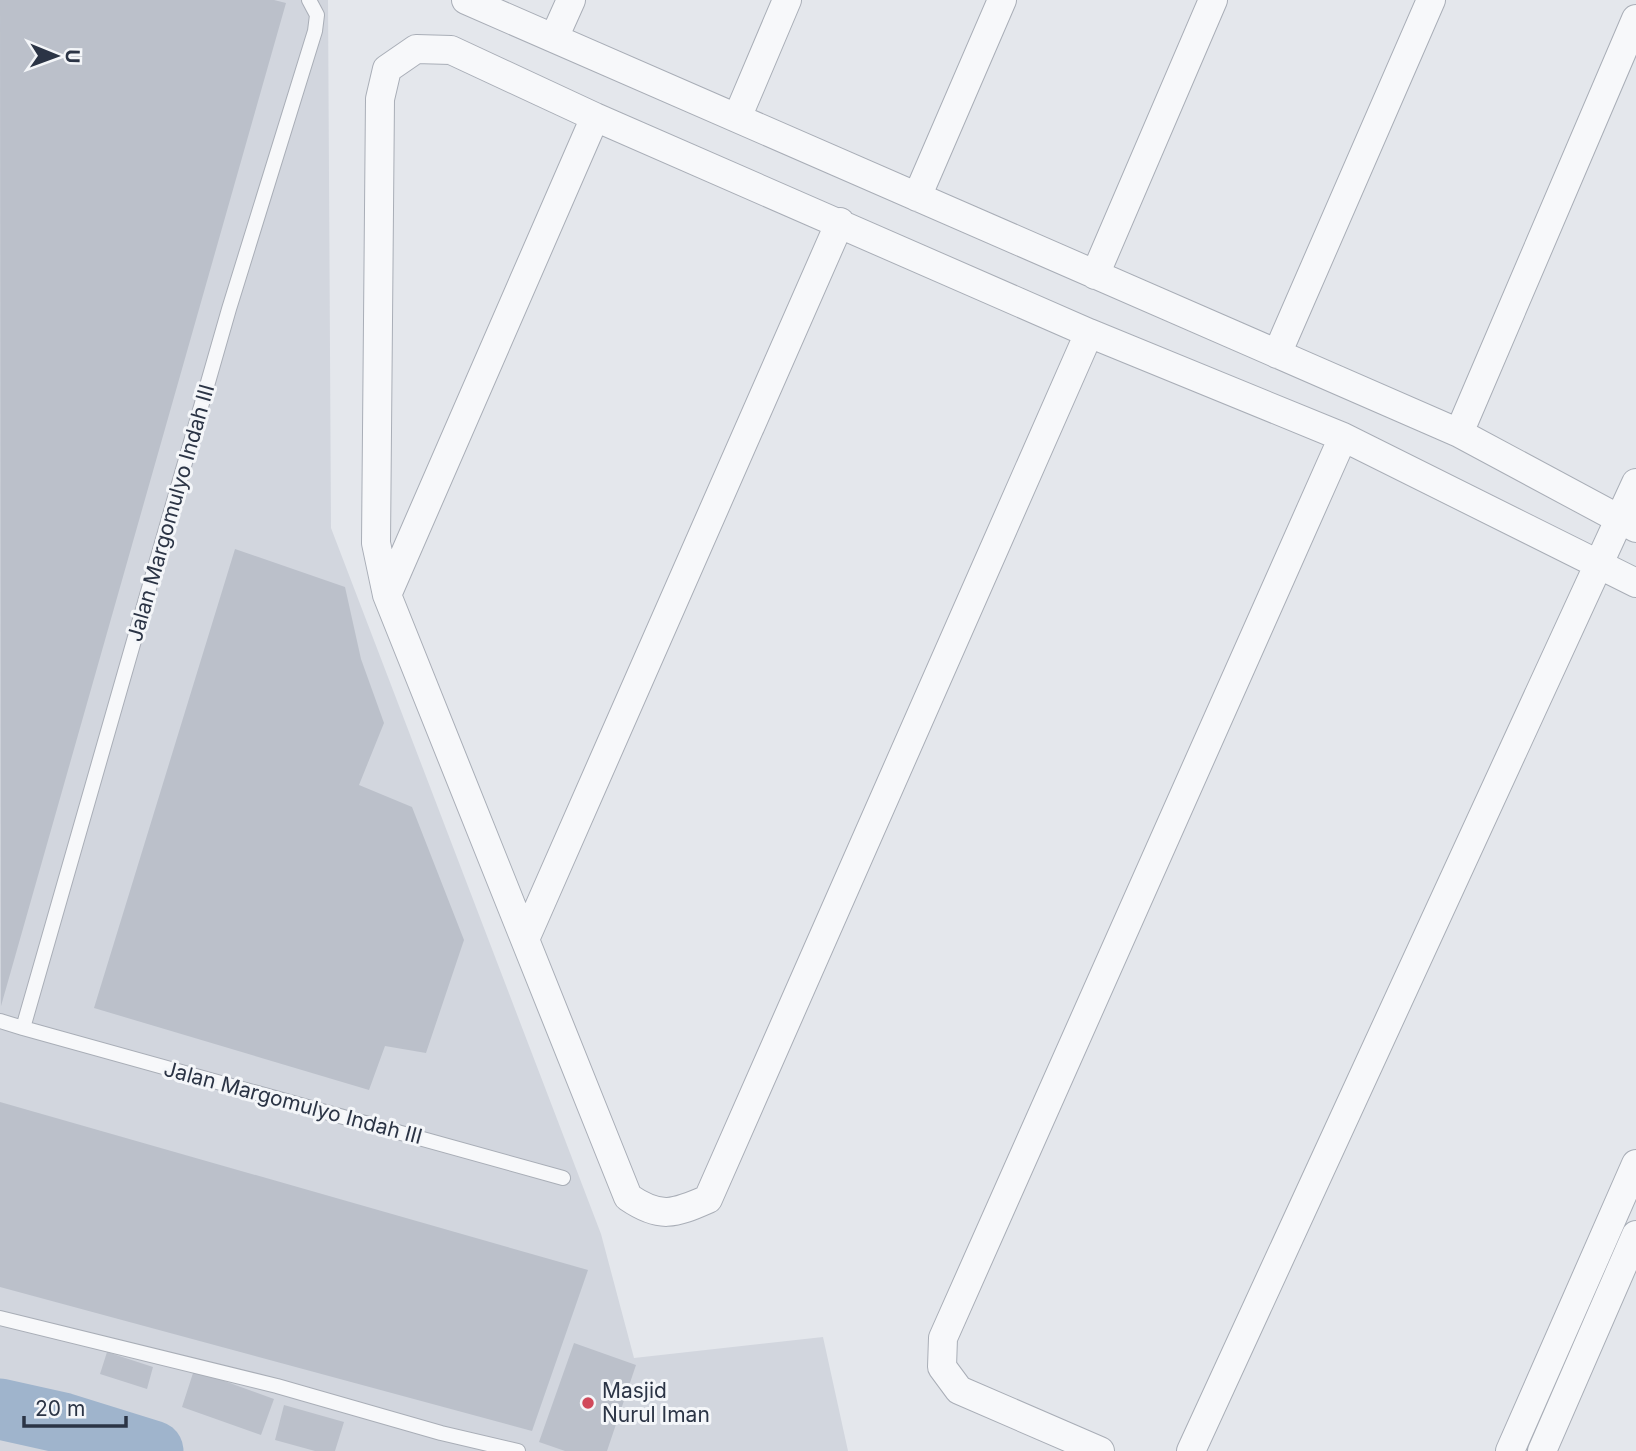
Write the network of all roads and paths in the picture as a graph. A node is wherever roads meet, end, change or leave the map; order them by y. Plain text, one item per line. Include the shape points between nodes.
1 (309, 0) edge
2 (466, 0) edge
3 (571, 0) edge
4 (787, 0) edge
5 (1002, 0) edge
6 (1213, 0) edge
7 (1431, 0) edge
8 (1636, 19) edge
9 (554, 38) junction
10 (595, 117) junction
11 (737, 118) junction
12 (917, 197) junction
13 (840, 222) junction
14 (1095, 275) junction
15 (1089, 332) junction
16 (1278, 354) junction
17 (1460, 433) junction
18 (1343, 437) junction
19 (1636, 483) edge
20 (1628, 523) edge
21 (1601, 564) junction
22 (1636, 583) edge
23 (387, 595) junction
24 (526, 937) junction
25 (0, 1021) edge
26 (23, 1028) junction
27 (1636, 1164) edge
28 (563, 1178) dead end
29 (1636, 1235) edge
30 (0, 1318) edge
31 (517, 1451) edge
32 (1100, 1451) edge
33 (1191, 1451) edge
34 (1510, 1451) edge
35 (1542, 1451) edge

1 - 26 lane, Jalan Margomulyo Indah III via 317,15 315,31 229,309
2 - 9 street
3 - 9 street
4 - 11 street
5 - 12 street
6 - 14 street
7 - 16 street
8 - 17 street
9 - 11 street
10 - 13 street
10 - 23 street
10 - 23 street via 452,50 416,49 387,69 380,99 376,543
11 - 12 street
12 - 14 street
13 - 15 street
13 - 24 street
14 - 16 street
15 - 18 street
15 - 24 street via 708,1199 679,1212 650,1212 628,1197
16 - 17 street
17 - 20 street
18 - 21 street
18 - 32 street via 943,1338 942,1367 959,1390
19 - 20 street
20 - 21 street
21 - 22 street
21 - 33 street
23 - 24 street
25 - 26 lane, Jalan Margomulyo Indah III
26 - 28 lane, Jalan Margomulyo Indah III
27 - 34 street
29 - 35 street
30 - 31 lane

